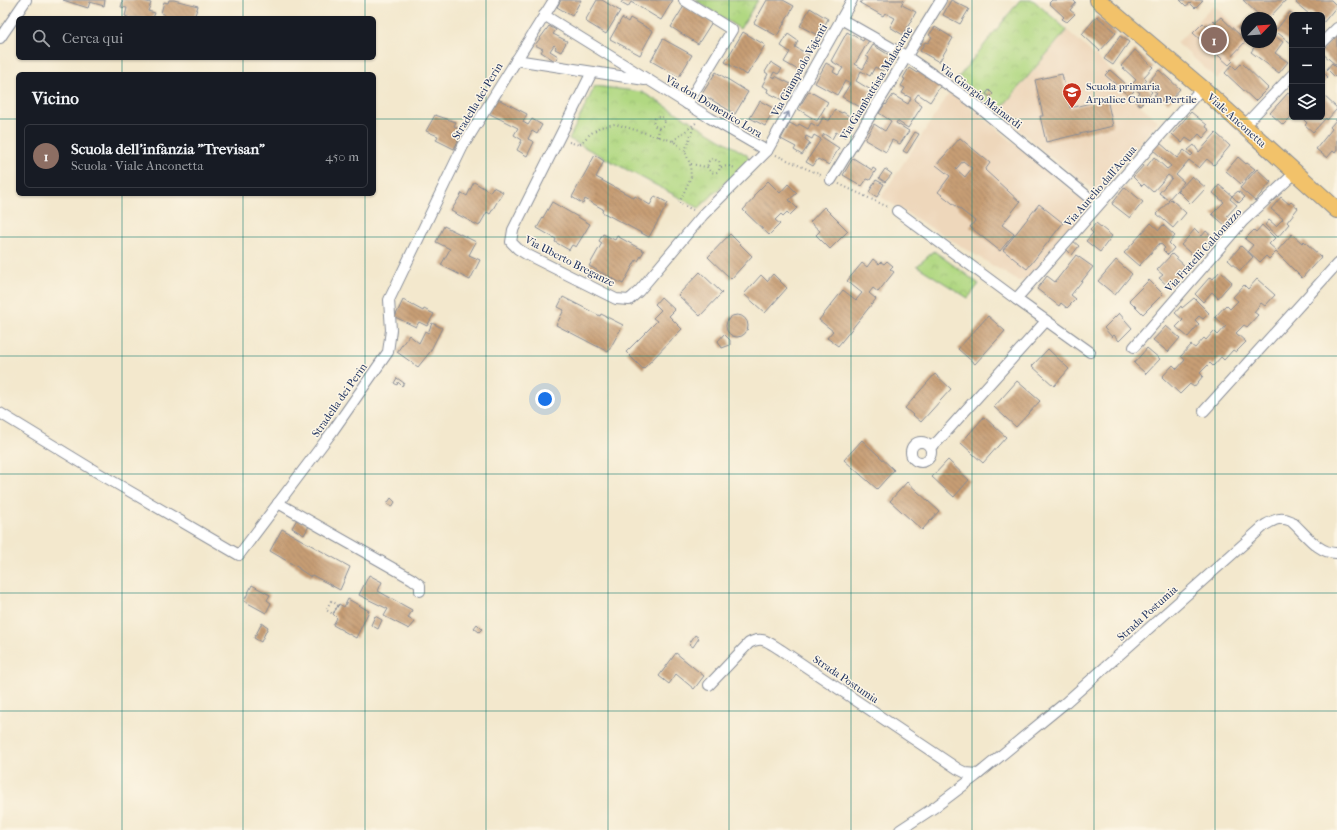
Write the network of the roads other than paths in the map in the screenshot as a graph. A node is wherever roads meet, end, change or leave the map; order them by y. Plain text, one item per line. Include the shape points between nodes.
1 (26, 0) edge
2 (554, 0) edge
3 (684, 0) edge
4 (852, 0) edge
5 (941, 0) edge
6 (1098, 0) edge
7 (544, 15) junction
8 (841, 19) junction
9 (1337, 28) edge
10 (0, 38) edge
11 (1325, 40) edge
12 (906, 56) junction
13 (516, 60) junction
14 (592, 72) junction
15 (1289, 78) edge
16 (649, 81) junction
17 (1202, 88) junction
18 (687, 104) junction
19 (1244, 126) junction
20 (767, 151) junction
21 (1295, 173) junction
22 (831, 180) dead end
23 (1098, 205) junction
24 (1337, 209) edge
25 (897, 211) dead end
26 (1337, 264) edge
27 (1016, 299) junction
28 (1046, 321) junction
29 (1134, 347) dead end
30 (1090, 352) dead end
31 (1204, 412) dead end
32 (0, 413) edge
33 (930, 447) dead end
34 (278, 503) junction
35 (1337, 553) edge
36 (420, 591) dead end
37 (709, 684) dead end
38 (978, 774) junction
39 (900, 830) edge

1 - 10 street
2 - 7 street, Stradella dei Perin
3 - 18 street via 732,30
4 - 8 street, Via Giampaolo Vajenti
5 - 12 street, Via Giambattista Malacarne
6 - 17 main road, Viale Anconetta
7 - 13 street, Stradella dei Perin
7 - 16 street, Via don Domenico Lora
8 - 12 street, Via Giorgio Mainardi
20 -> 8 street, Via Giampaolo Vajenti
9 - 11 street
12 - 22 street, Via Giambattista Malacarne
12 - 23 street, Via Giorgio Mainardi via 970,100
13 - 14 street, Via don Domenico Lora
13 - 34 street, Stradella dei Perin via 463,146 389,300 391,330 388,352
14 - 16 street, Via don Domenico Lora
14 - 20 street, Via Uberto Breganze via 513,230 511,242 526,254 616,299 629,300 639,291 703,215
15 - 19 street
16 - 18 street, Via don Domenico Lora
17 - 19 main road, Viale Anconetta
17 - 23 street, Via Aurelio dall'Acqua
18 - 20 street, Via don Domenico Lora
19 - 21 main road, Viale Anconetta
21 - 24 main road, Viale Anconetta
21 - 29 street, Via Fratelli Caldonazzo via 1243,221
23 - 27 street, Via Aurelio dall'Acqua
25 - 27 street
26 - 31 street
27 - 28 street
28 - 30 street
28 - 33 street
32 - 34 street, Stradella dei Perin via 239,555
34 - 36 street via 412,579 420,585
35 - 38 street, Strada Postumia via 1318,548 1286,518 1275,519 1265,525 1065,703
37 - 38 street, Strada Postumia via 749,643 764,639 958,769
38 - 39 street, Strada Postumia

